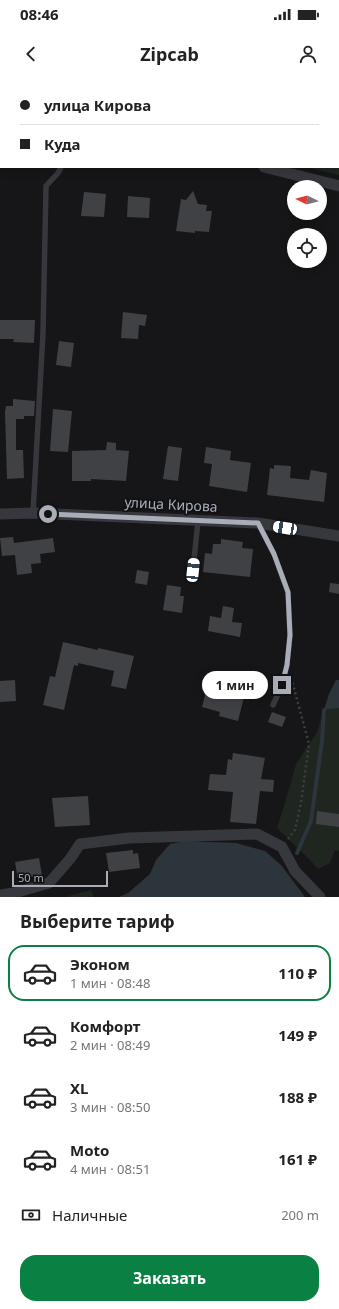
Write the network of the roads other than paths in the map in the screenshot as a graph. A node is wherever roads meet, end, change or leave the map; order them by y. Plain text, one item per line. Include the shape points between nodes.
1 (60, 168) edge
2 (268, 168) edge
3 (339, 186) edge
4 (33, 513) junction
5 (0, 514) edge
6 (198, 521) junction
7 (258, 523) junction
8 (339, 536) edge
9 (193, 570) dead end
10 (273, 705) dead end
11 (0, 895) edge
12 (320, 897) edge

1 - 4 lane via 46,186 43,333
2 - 3 street
4 - 5 street, улица Кирова
4 - 6 street, улица Кирова
6 - 7 street, улица Кирова
6 - 9 lane
7 - 8 street, улица Кирова
7 - 10 lane via 274,554 288,592 290,635 287,665
11 - 12 street via 49,883 80,844 129,838 257,834 282,847 295,871

